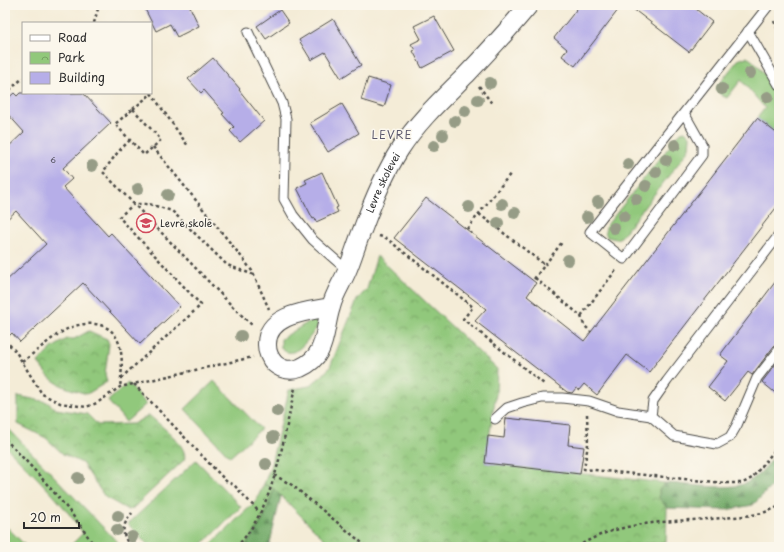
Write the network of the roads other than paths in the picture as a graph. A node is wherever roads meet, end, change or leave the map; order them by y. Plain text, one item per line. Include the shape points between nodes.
1 (529, 5) edge
2 (769, 5) edge
3 (748, 31) junction
4 (248, 32) dead end
5 (779, 85) edge
6 (684, 113) junction
7 (779, 235) edge
8 (348, 271) junction
9 (331, 306) junction
10 (779, 350) edge
11 (650, 416) junction
12 (495, 419) dead end

1 - 8 street, Levre skolevei via 428,114 401,148 386,173 362,229
2 - 3 lane
3 - 5 lane
3 - 6 lane
4 - 8 lane via 282,103 286,119 284,199 312,240
6 - 6 lane via 590,232 624,259 702,155 702,145
7 - 11 lane via 653,401
8 - 9 street, Levre skolevei
9 - 9 street, Levre skolevei via 327,330 318,355 309,364 296,370 286,370 275,364 269,356 267,338 271,329 281,320 302,312
10 - 11 lane via 757,378 730,437 717,444 674,436
11 - 12 lane via 618,411 588,401 542,398 507,408

